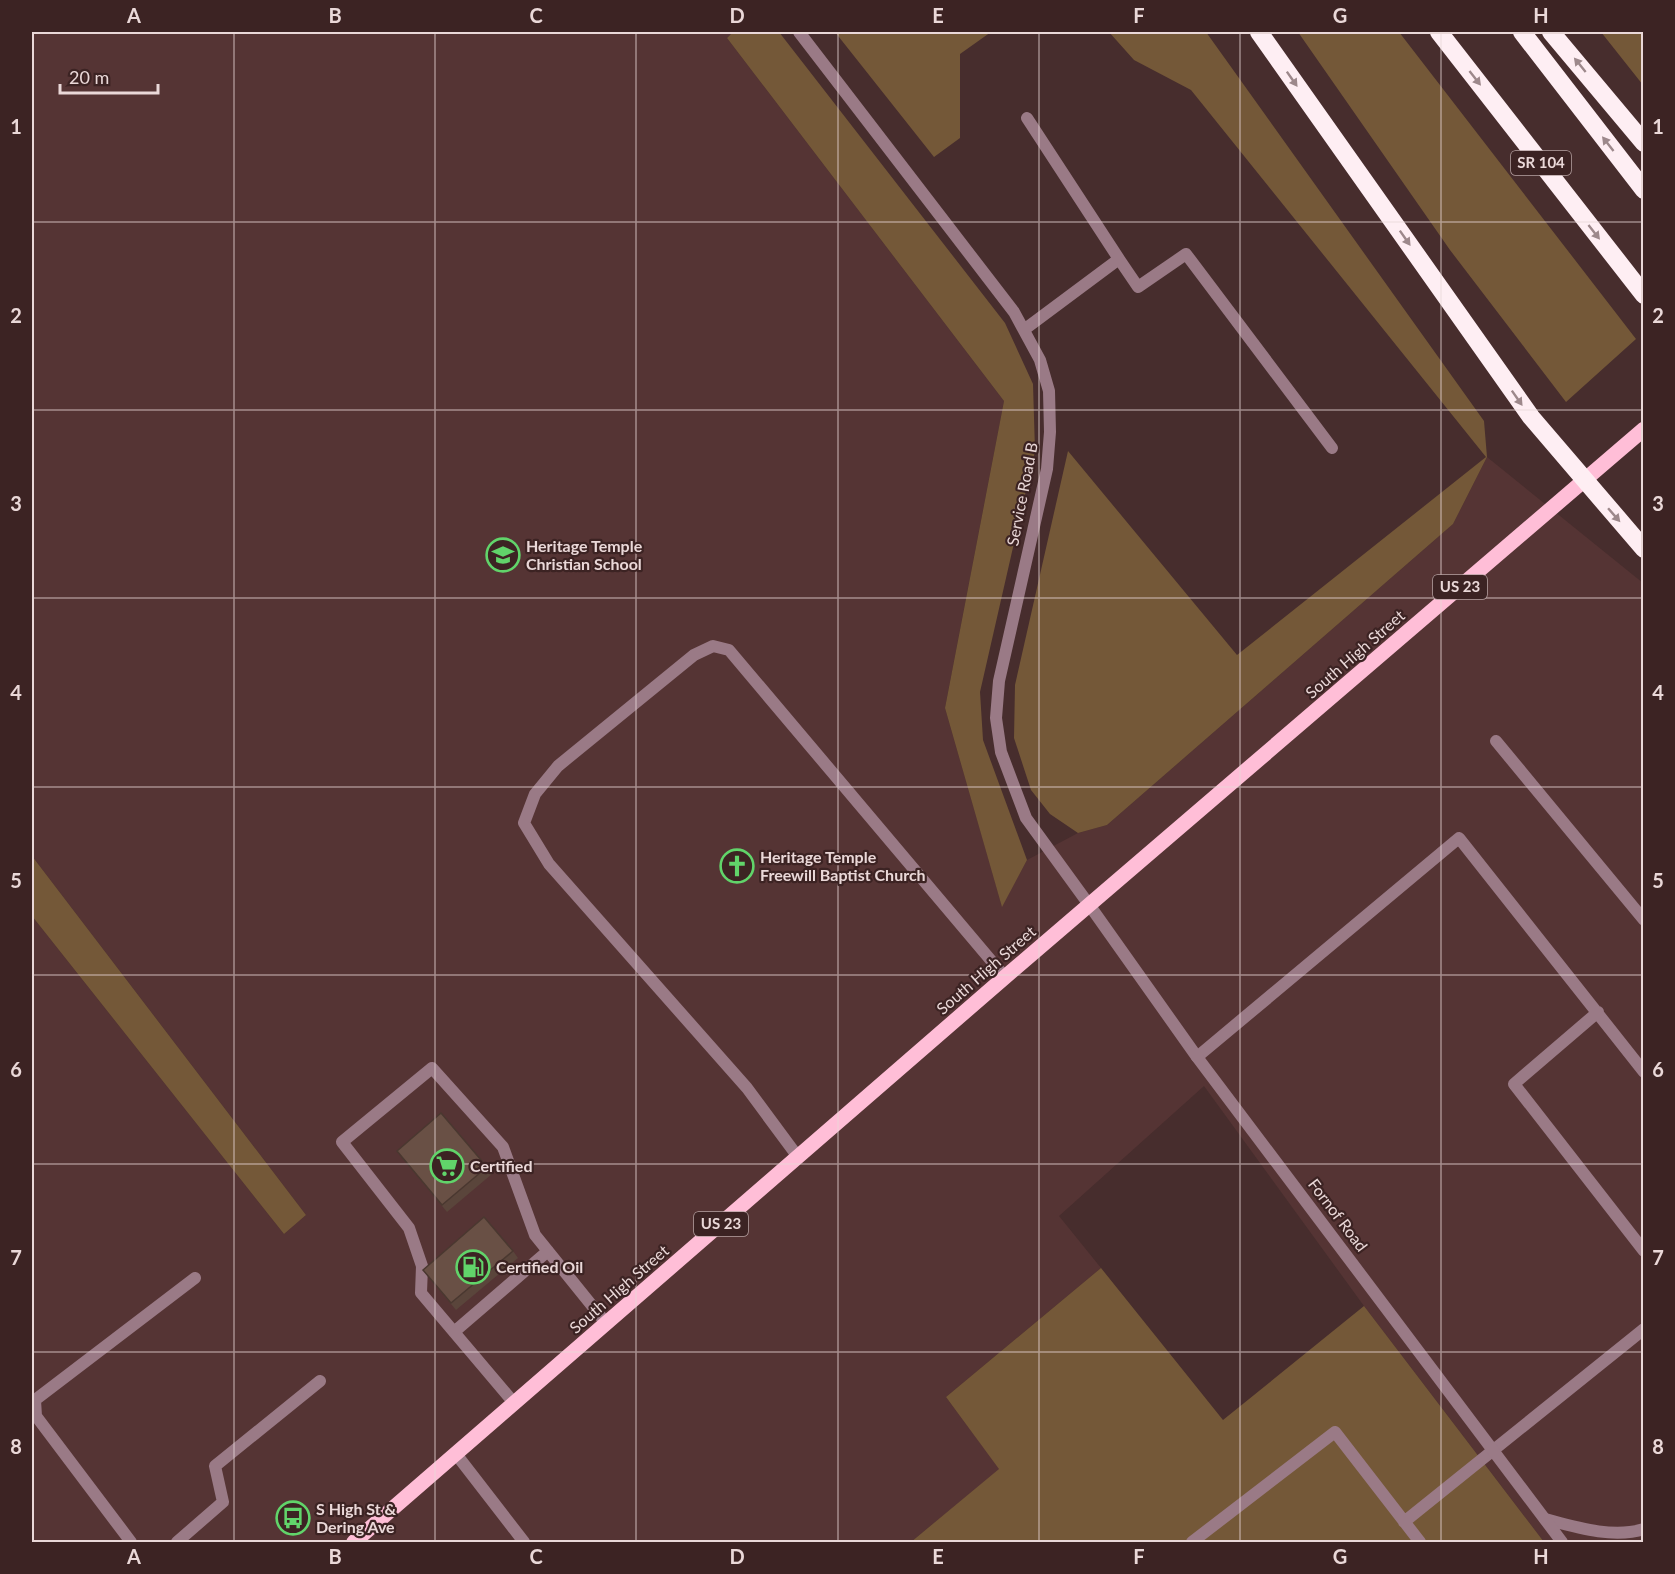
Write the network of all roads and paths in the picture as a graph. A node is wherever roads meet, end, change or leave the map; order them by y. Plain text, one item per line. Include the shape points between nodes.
1 (799, 32) edge
2 (1258, 32) edge
3 (1439, 32) edge
4 (1522, 32) edge
5 (1551, 32) edge
6 (1027, 117) dead end
7 (1644, 143) edge
8 (1644, 190) edge
9 (1119, 259) junction
10 (1644, 295) edge
11 (1025, 329) junction
12 (1639, 433) edge
13 (1332, 448) dead end
14 (1585, 481) junction
15 (1644, 549) edge
16 (1496, 741) dead end
17 (1090, 906) junction
18 (1644, 920) edge
19 (1005, 977) junction
20 (1598, 1012) junction
21 (1197, 1057) junction
22 (1644, 1072) edge
23 (798, 1158) junction
24 (548, 1251) junction
25 (1644, 1251) edge
26 (195, 1278) dead end
27 (606, 1323) junction
28 (1644, 1329) edge
29 (454, 1332) junction
30 (320, 1381) dead end
31 (514, 1403) junction
32 (1493, 1452) junction
33 (456, 1454) junction
34 (1545, 1519) junction
35 (1404, 1522) junction
36 (1644, 1529) edge
37 (131, 1542) edge
38 (177, 1542) edge
39 (354, 1542) edge
40 (524, 1542) edge
41 (1192, 1542) edge
42 (1420, 1542) edge
43 (1562, 1542) edge

1 - 11 street, Service Road B
2 -> 14 highway via 1532,417
3 -> 10 highway, SR 104
8 -> 4 highway
7 -> 5 highway
6 - 9 street
9 - 11 street
9 - 13 street via 1138,287 1186,254
11 - 17 street, Service Road B via 1049,392 1050,432 1047,469 999,681 996,718 1001,752 1026,818
12 - 14 main road, South High Street / US 23
14 -> 15 highway
14 - 17 main road, South High Street / US 23
16 - 18 street
17 - 19 main road, South High Street / US 23
17 - 21 street, Fornof Road
19 - 23 main road, South High Street / US 23
19 - 23 street via 729,650 713,646 694,655 558,766 535,794 525,823 549,864 747,1088
20 - 21 street via 1459,838
20 - 22 street
20 - 25 street via 1515,1084
21 - 32 street, Fornof Road
23 - 27 main road, South High Street / US 23
24 - 27 street
24 - 29 street
24 - 29 street via 535,1235 503,1147 432,1068 342,1142 410,1228 422,1266 421,1293
26 - 37 street via 35,1400 36,1416
27 - 31 main road, South High Street / US 23
28 - 32 street
29 - 31 street
30 - 38 street via 215,1466 223,1502
31 - 33 main road, South High Street / US 23
32 - 34 street, Fornof Road
32 - 35 street
33 - 39 main road, South High Street / US 23
33 - 40 street
34 - 36 street via 1583,1529 1633,1533
34 - 43 street, Fornof Road
35 - 41 street via 1335,1432
35 - 42 street

